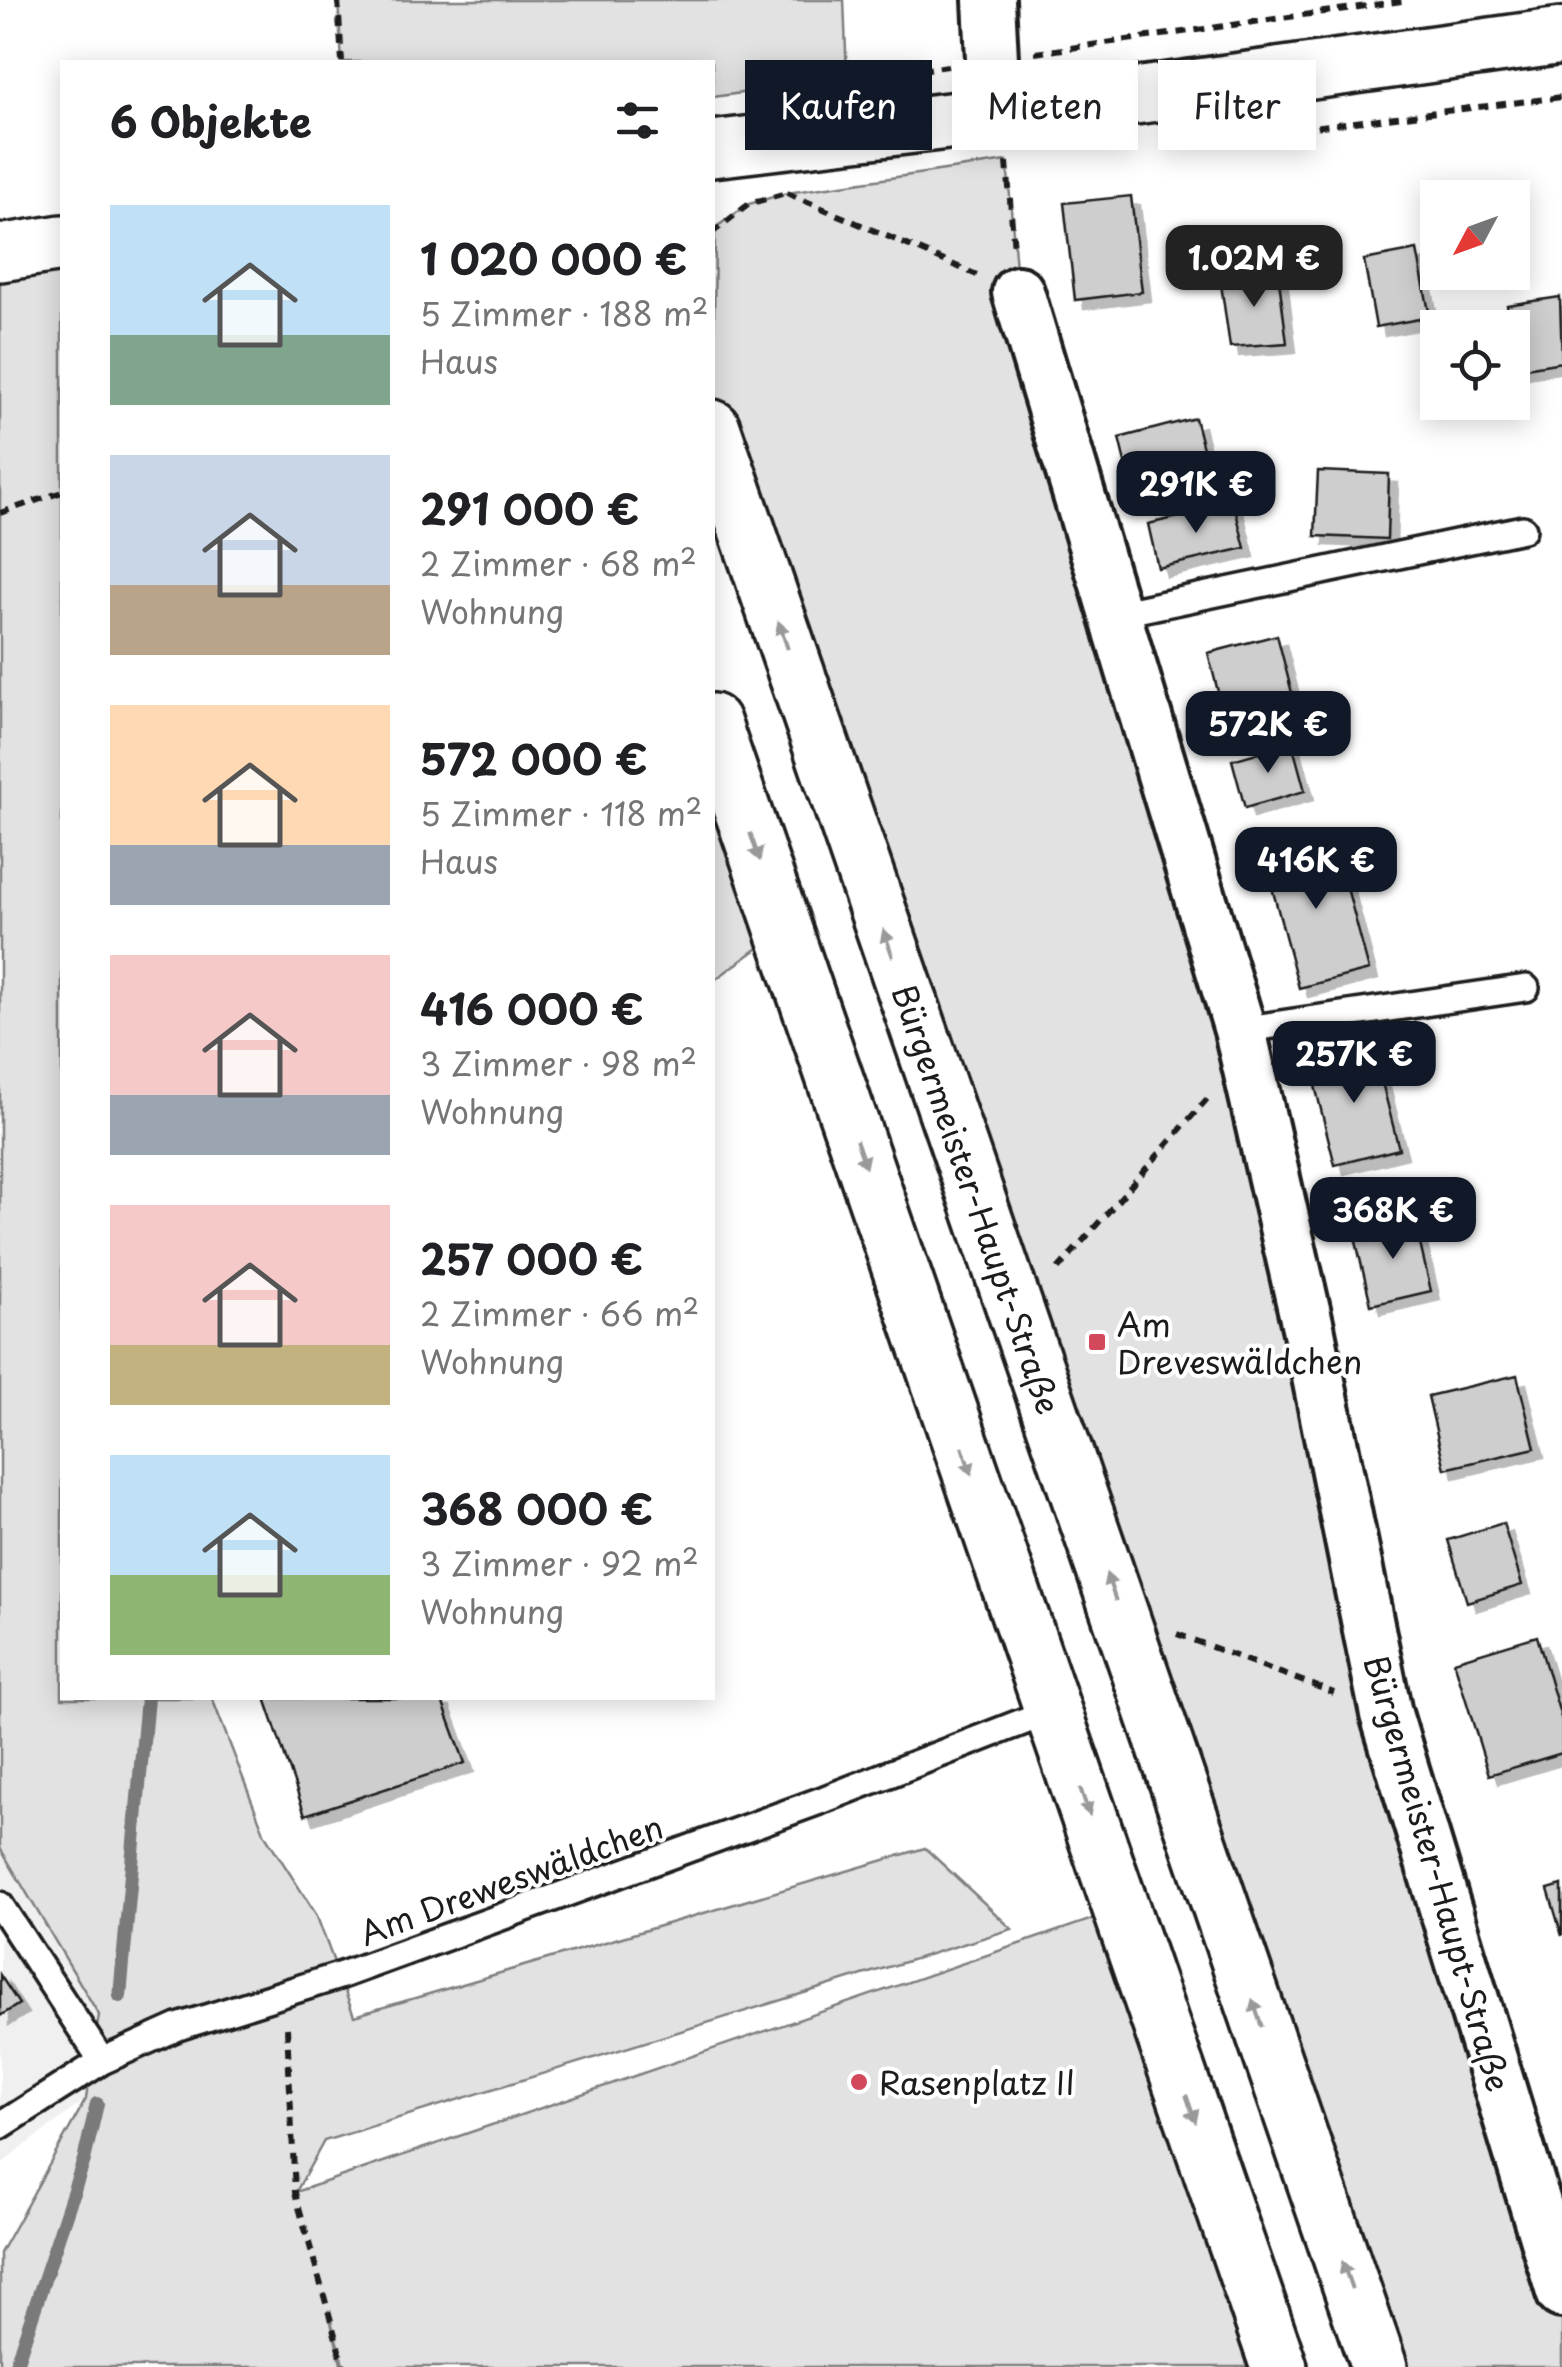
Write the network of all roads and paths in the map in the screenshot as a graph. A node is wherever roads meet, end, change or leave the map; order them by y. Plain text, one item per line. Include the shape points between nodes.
1 (338, 0) edge
2 (989, 0) edge
3 (1409, 0) edge
4 (1562, 36) edge
5 (992, 59) junction
6 (342, 60) edge
7 (932, 68) edge
8 (715, 149) edge
9 (1007, 161) dead end
10 (787, 193) dead end
11 (60, 243) edge
12 (0, 252) edge
13 (1018, 292) junction
14 (715, 437) edge
15 (60, 493) edge
16 (0, 513) edge
17 (1523, 530) dead end
18 (1116, 614) junction
19 (715, 731) edge
20 (1526, 988) dead end
21 (1243, 1043) junction
22 (1062, 1284) dead end
23 (1165, 1629) dead end
24 (1053, 1710) junction
25 (1386, 1714) junction
26 (0, 1905) edge
27 (342, 1975) junction
28 (102, 2061) junction
29 (0, 2126) edge
30 (1562, 2292) edge
31 (344, 2367) edge
32 (1280, 2367) edge
33 (1379, 2367) edge

1 - 6 path
2 - 5 street
3 - 5 path
4 - 8 street
5 - 7 path
9 - 13 path
10 - 13 path
11 - 12 street
13 - 18 street, Bürgermeister-Haupt-Straße
33 -> 14 street, Bürgermeister-Haupt-Straße
15 - 16 path
17 - 18 lane
18 - 21 street, Bürgermeister-Haupt-Straße
19 -> 24 street
20 - 21 lane
21 - 22 path via 1057,1266
21 - 25 street, Bürgermeister-Haupt-Straße
23 - 25 path
24 - 27 lane, Am Dreweswäldchen
24 -> 32 street
25 - 30 street, Bürgermeister-Haupt-Straße
26 - 28 lane
27 - 28 lane, Am Dreweswäldchen via 178,2026
27 - 31 path via 288,2013 285,2057 296,2193
28 - 29 lane, Am Dreweswäldchen

